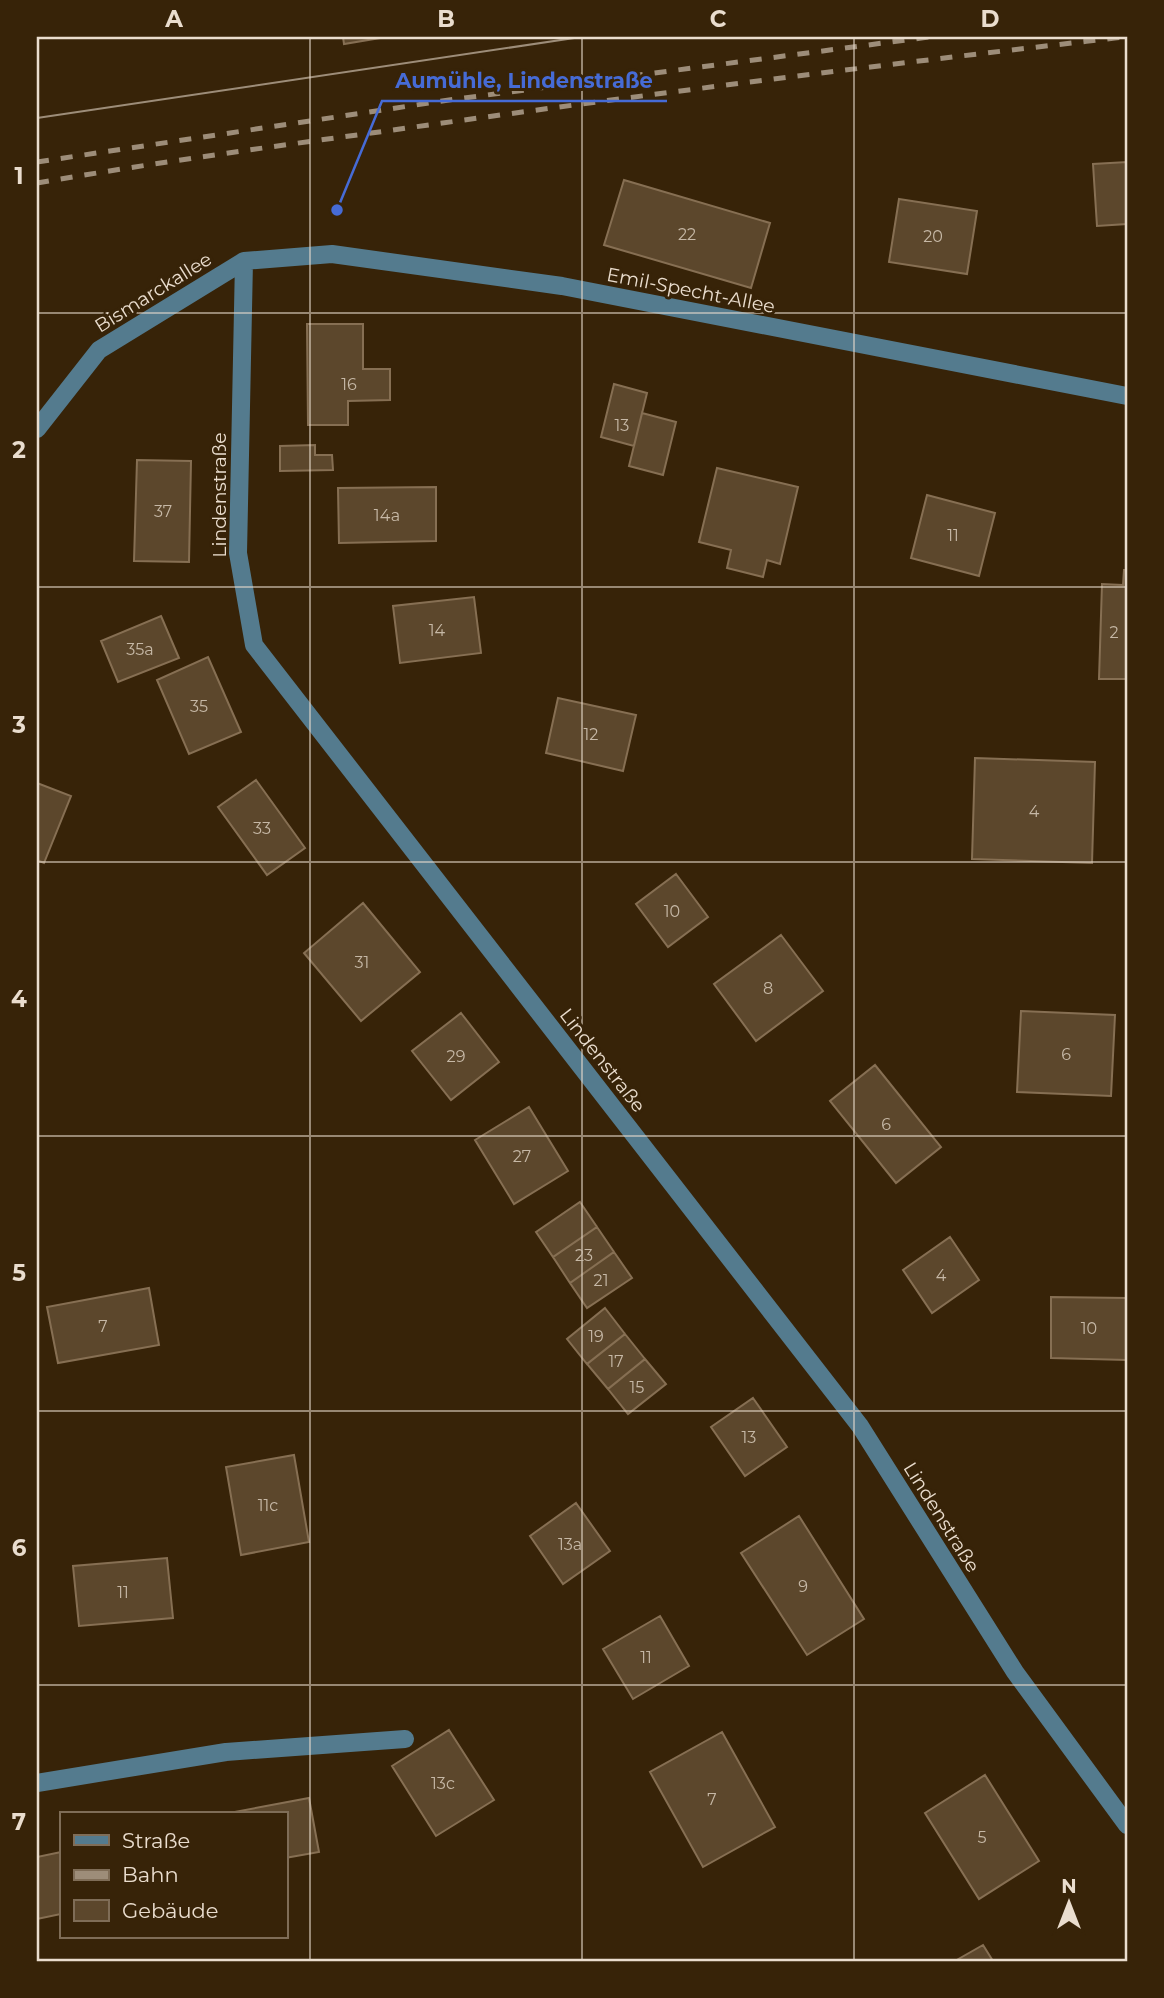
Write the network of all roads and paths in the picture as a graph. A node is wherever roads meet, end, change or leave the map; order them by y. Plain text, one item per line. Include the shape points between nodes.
1 (244, 261) junction
2 (1127, 396) edge
3 (37, 429) edge
4 (405, 1739) dead end
5 (37, 1783) edge
6 (1127, 1825) edge

1 - 2 street, Emil-Specht-Allee via 332,254 562,286
1 - 3 street, Bismarckallee via 99,350
1 - 6 street, Lindenstraße via 238,553 254,645 860,1426 1015,1672
4 - 5 street via 226,1752

